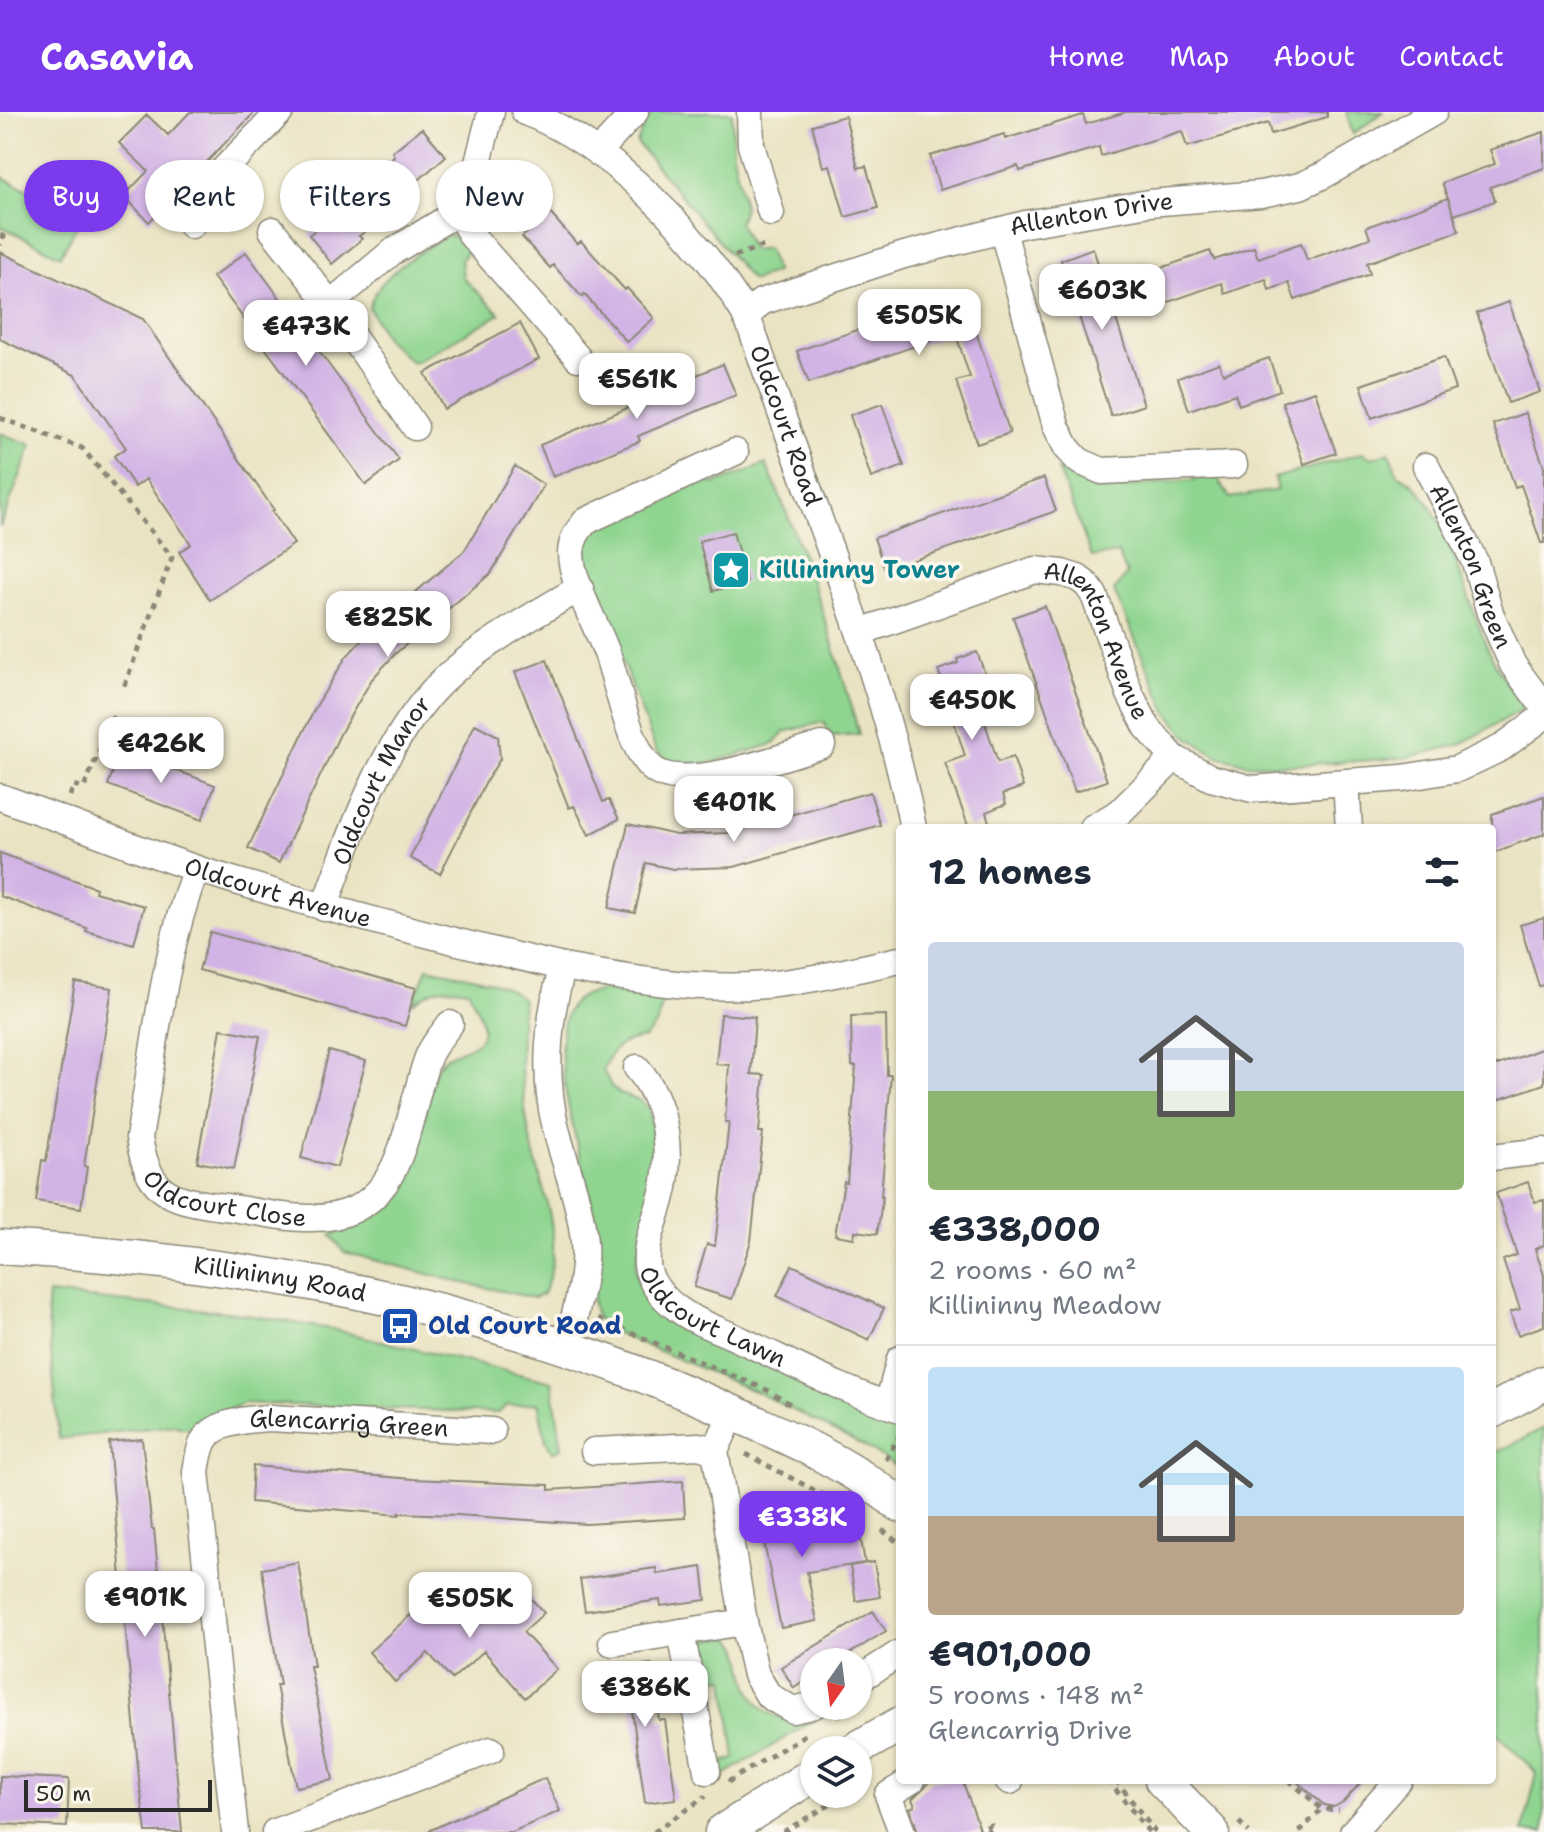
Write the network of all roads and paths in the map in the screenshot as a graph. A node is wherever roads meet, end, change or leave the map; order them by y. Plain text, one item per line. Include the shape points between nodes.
1 (280, 112) edge
2 (491, 112) edge
3 (525, 112) edge
4 (635, 112) edge
5 (750, 112) edge
6 (1434, 112) edge
7 (599, 151) junction
8 (233, 160) edge
9 (479, 160) edge
10 (771, 213) dead end
11 (436, 225) edge
12 (272, 230) dead end
13 (1003, 231) junction
14 (470, 232) edge
15 (0, 235) edge
16 (769, 244) dead end
17 (0, 245) edge
18 (728, 259) dead end
19 (330, 304) junction
20 (746, 317) junction
21 (578, 358) dead end
22 (0, 418) edge
23 (415, 427) dead end
24 (735, 452) dead end
25 (1234, 465) dead end
26 (1426, 466) dead end
27 (580, 588) junction
28 (860, 632) junction
29 (124, 687) dead end
30 (1544, 707) edge
31 (113, 716) dead end
32 (1544, 716) edge
33 (822, 745) dead end
34 (1174, 758) junction
35 (1346, 783) junction
36 (0, 797) edge
37 (69, 799) dead end
38 (912, 824) edge
39 (1099, 824) edge
40 (1349, 824) edge
41 (196, 869) junction
42 (324, 908) junction
43 (896, 961) edge
44 (563, 967) junction
45 (450, 1024) dead end
46 (637, 1068) dead end
47 (1544, 1151) edge
48 (1496, 1157) edge
49 (0, 1247) edge
50 (567, 1346) junction
51 (1544, 1383) edge
52 (894, 1407) edge
53 (1496, 1409) edge
54 (733, 1412) junction
55 (492, 1431) dead end
56 (896, 1441) edge
57 (594, 1451) dead end
58 (715, 1451) junction
59 (746, 1454) dead end
60 (886, 1460) dead end
61 (888, 1516) edge
62 (866, 1519) dead end
63 (896, 1535) edge
64 (744, 1622) junction
65 (681, 1632) junction
66 (612, 1643) dead end
67 (896, 1656) edge
68 (872, 1671) edge
69 (800, 1712) edge
70 (816, 1720) edge
71 (896, 1726) edge
72 (872, 1740) edge
73 (491, 1750) dead end
74 (707, 1771) dead end
75 (800, 1783) edge
76 (906, 1784) edge
77 (1111, 1784) edge
78 (1119, 1784) edge
79 (1166, 1784) edge
80 (1294, 1784) edge
81 (1395, 1784) edge
82 (824, 1808) edge
83 (235, 1832) edge
84 (275, 1832) edge
85 (654, 1832) edge
86 (722, 1832) edge
87 (783, 1832) edge
88 (902, 1832) edge
89 (975, 1832) edge
90 (986, 1832) edge
91 (1149, 1832) edge
92 (1155, 1832) edge
93 (1212, 1832) edge
94 (1299, 1832) edge
95 (1353, 1832) edge

1 - 8 street
2 - 9 street
3 - 7 street, Oldcourt Road
4 - 7 street
5 - 10 street via 751,145
6 - 13 street, Allenton Drive via 1300,186 1149,203
7 - 20 street, Oldcourt Road via 678,227
11 - 19 street via 392,252
12 - 19 street
13 - 20 street, Allenton Drive via 904,255 761,302
13 - 25 street via 1056,426 1079,461 1102,471
14 - 21 street
15 - 17 path
16 - 18 path
19 - 23 street
20 - 28 street, Oldcourt Road
22 - 29 path via 82,448 172,557
24 - 27 street via 586,521 574,535 571,555
26 - 30 street, Allenton Green via 1475,562 1513,665
27 - 33 street via 649,766 684,779 709,776
27 - 42 street, Oldcourt Manor via 481,650 432,692 398,736
28 - 34 street, Allenton Avenue via 1035,570 1078,578 1094,595 1147,727
28 - 38 street, Oldcourt Road via 904,777
31 - 37 path via 84,788 74,785
32 - 35 street, Allenton Avenue via 1501,748 1457,769
34 - 35 street, Allenton Avenue via 1211,778 1252,789
34 - 39 street via 1120,812
35 - 40 street
36 - 41 street, Oldcourt Avenue
41 - 42 street, Oldcourt Avenue
41 - 45 street, Oldcourt Close via 168,958 139,1138 144,1166 163,1191 189,1202 307,1219 339,1216 368,1202 390,1180 428,1057
42 - 44 street, Oldcourt Avenue
43 - 44 street via 795,982 743,986 690,985
44 - 50 street via 551,1013 549,1060 554,1121 584,1245
46 - 52 street, Oldcourt Lawn via 652,1090 665,1132 667,1170 649,1237 647,1268 659,1293 681,1311
47 - 48 street
49 - 50 main road, Killininny Road via 295,1279 420,1305
50 - 54 main road, Killininny Road
51 - 53 main road
54 - 58 street
54 - 61 main road, Killininny Road via 809,1446 873,1483
55 - 83 street, Glencarrig Green via 270,1418 238,1420 208,1435 196,1472
56 - 60 path
57 - 58 street via 699,1446
58 - 64 street
59 - 62 path
61 - 63 path
64 - 65 street
64 - 69 street via 756,1675 769,1696
65 - 66 street
65 - 74 street
67 - 68 street
70 - 85 path
71 - 72 main road
73 - 84 street
75 - 86 main road
76 - 88 street via 888,1795
77 - 91 path
78 - 92 path
79 - 93 main road
80 - 94 path via 1322,1809
81 - 95 street
82 - 87 path
89 - 90 path via 991,1825

